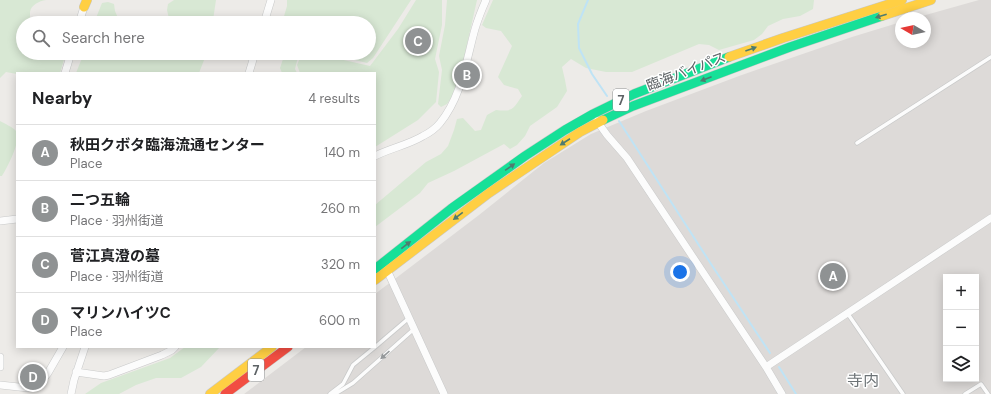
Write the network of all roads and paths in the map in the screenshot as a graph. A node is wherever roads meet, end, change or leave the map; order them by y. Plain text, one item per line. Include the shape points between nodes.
1 (271, 0) edge
2 (902, 0) edge
3 (931, 0) edge
4 (485, 2) edge
5 (85, 3) edge
6 (82, 16) edge
7 (266, 16) edge
8 (991, 57) edge
9 (69, 60) edge
10 (253, 60) edge
11 (65, 72) edge
12 (249, 72) edge
13 (593, 114) junction
14 (598, 122) junction
15 (857, 143) dead end
16 (376, 156) edge
17 (991, 218) edge
18 (16, 219) edge
19 (0, 221) edge
20 (385, 266) junction
21 (376, 269) edge
22 (376, 279) edge
23 (848, 314) junction
24 (409, 318) junction
25 (414, 329) junction
26 (376, 346) edge
27 (62, 348) edge
28 (85, 348) edge
29 (174, 348) edge
30 (271, 348) edge
31 (287, 348) edge
32 (374, 348) edge
33 (0, 357) edge
34 (0, 367) edge
35 (766, 367) junction
36 (76, 372) junction
37 (0, 385) edge
38 (71, 394) edge
39 (210, 394) edge
40 (225, 394) edge
41 (330, 394) edge
42 (335, 394) edge
43 (444, 394) edge
44 (782, 394) edge
45 (903, 394) edge
46 (965, 394) edge
47 (988, 394) edge

1 - 7 street
13 -> 2 highway, 臨海バイパス / 7 via 634,94 719,61
3 -> 14 highway, 臨海バイパス / 7 via 783,50 633,106
4 - 16 street via 457,92 440,124 404,145
5 - 6 street
8 - 15 lane
9 - 11 street
10 - 12 street
13 - 14 street
20 -> 13 highway, 臨海バイパス / 7 via 405,246 452,208 565,130
14 -> 20 highway, 臨海バイパス / 7 via 489,193
14 - 35 street via 627,158
17 - 23 street
18 - 19 street
20 - 21 highway, 臨海バイパス / 7
20 - 22 highway, 臨海バイパス / 7
20 - 24 street
23 - 35 street
23 - 45 lane
24 - 25 street
24 - 26 lane
25 -> 42 lane via 353,383
25 - 43 street
27 - 37 street via 48,373 38,384 28,388
28 - 36 street
29 - 36 street via 109,375
30 - 39 highway, 7
31 - 40 highway, 7
32 - 41 lane via 353,365 343,384
33 - 34 street
35 - 44 street
36 - 38 street
46 - 47 lane via 981,384

